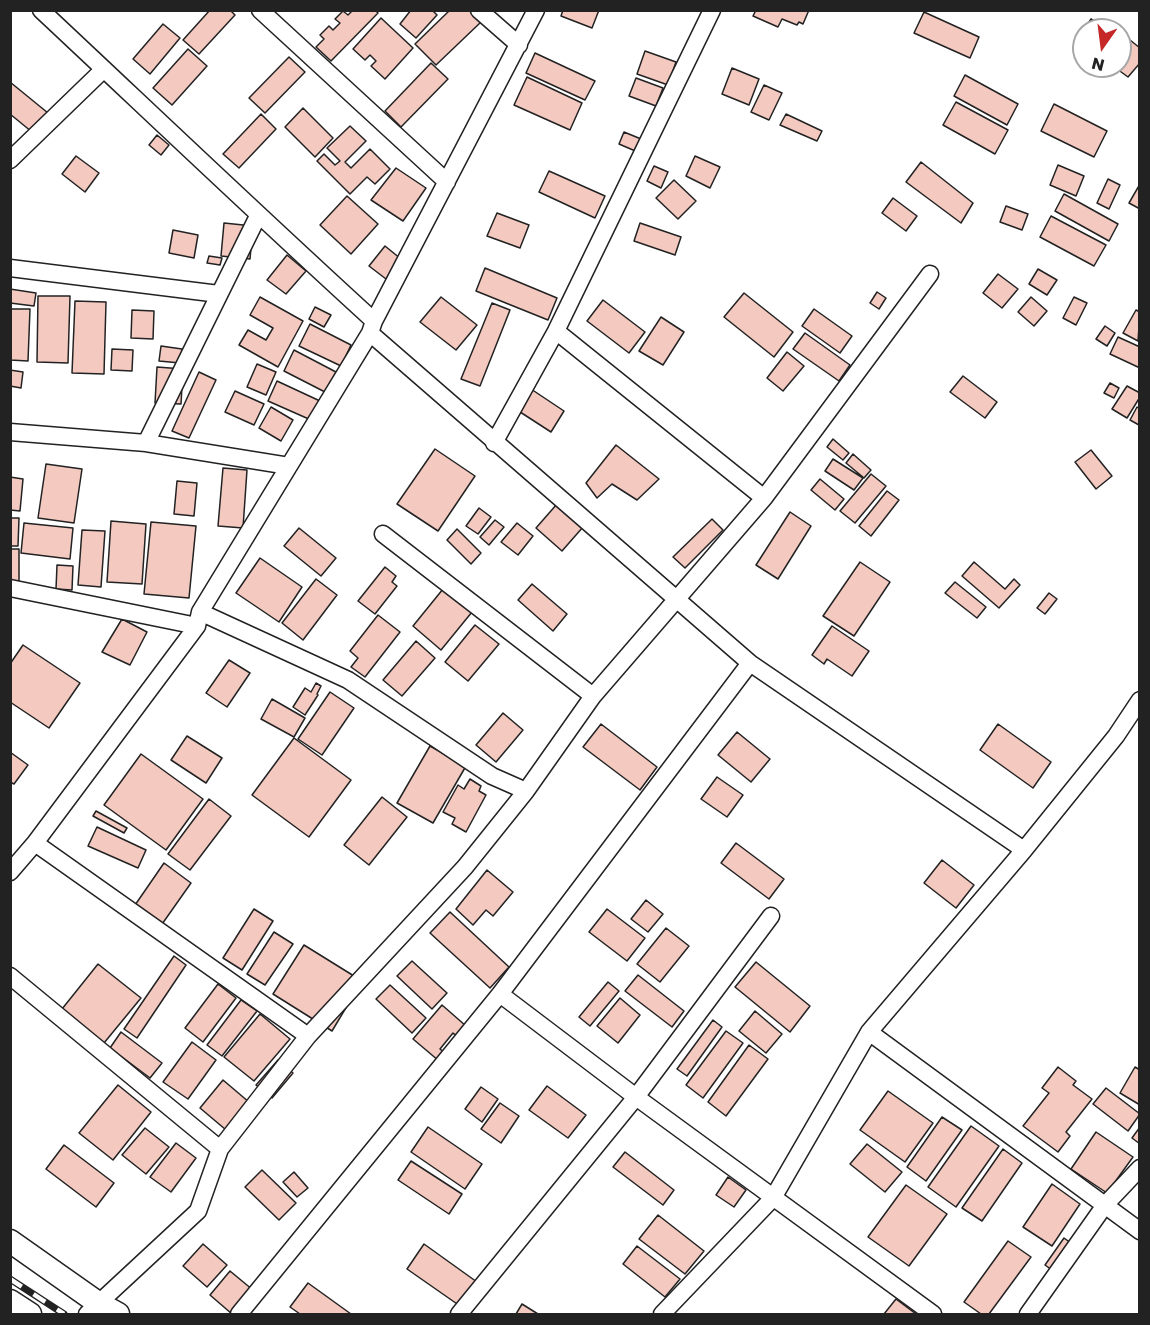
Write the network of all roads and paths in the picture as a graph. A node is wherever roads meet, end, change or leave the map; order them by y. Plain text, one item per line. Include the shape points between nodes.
1 (41, 10) edge
2 (260, 10) edge
3 (479, 10) edge
4 (536, 10) edge
5 (712, 10) edge
6 (519, 45) junction
7 (104, 69) junction
8 (10, 160) edge
9 (447, 182) junction
10 (258, 216) junction
11 (10, 268) edge
12 (930, 274) dead end
13 (219, 294) junction
14 (372, 327) junction
15 (556, 331) junction
16 (10, 432) edge
17 (494, 442) junction
18 (146, 443) junction
19 (289, 466) junction
20 (765, 498) junction
21 (383, 534) dead end
22 (13, 591) edge
23 (676, 599) junction
24 (199, 619) junction
25 (750, 663) junction
26 (593, 696) junction
27 (1140, 700) edge
28 (526, 791) junction
29 (35, 843) junction
30 (1024, 850) junction
31 (10, 872) edge
32 (771, 916) dead end
33 (10, 976) edge
34 (500, 994) junction
35 (869, 1032) junction
36 (308, 1036) junction
37 (636, 1097) junction
38 (220, 1149) junction
39 (1140, 1168) edge
40 (773, 1198) junction
41 (1105, 1205) junction
42 (1140, 1231) edge
43 (10, 1241) edge
44 (10, 1301) edge
45 (93, 1309) edge
46 (30, 1314) edge
47 (118, 1314) edge
48 (239, 1314) edge
49 (459, 1314) edge
50 (662, 1314) edge
51 (933, 1314) edge
52 (1028, 1314) edge

1 - 7 street
2 - 9 street
3 - 6 street
4 - 6 street
5 - 15 street
6 - 9 street
7 - 8 street
7 - 10 street
9 - 14 street
10 - 13 street
10 - 14 street
11 - 13 street
12 - 20 street
13 - 18 street
14 - 17 street
14 - 19 street
15 - 17 street
15 - 20 street
16 - 18 street
17 - 23 street
18 - 19 street
19 - 24 street
20 - 23 street
21 - 26 street
22 - 24 street
23 - 25 street
23 - 26 street
24 - 28 street via 348,680 492,776
24 - 29 street
25 - 30 street
25 - 34 street
26 - 28 street
27 - 30 street via 1116,736
28 - 36 street via 465,867
29 - 31 street
29 - 36 street
30 - 35 street
32 - 37 street
33 - 38 street
34 - 37 street
34 - 48 street
35 - 40 street
35 - 41 street
36 - 38 street
37 - 40 street
37 - 49 street
38 - 45 street via 198,1211
39 - 41 street
40 - 50 street
40 - 51 street
41 - 42 street
41 - 52 street
43 - 45 main road
44 - 46 main road
45 - 47 main road

